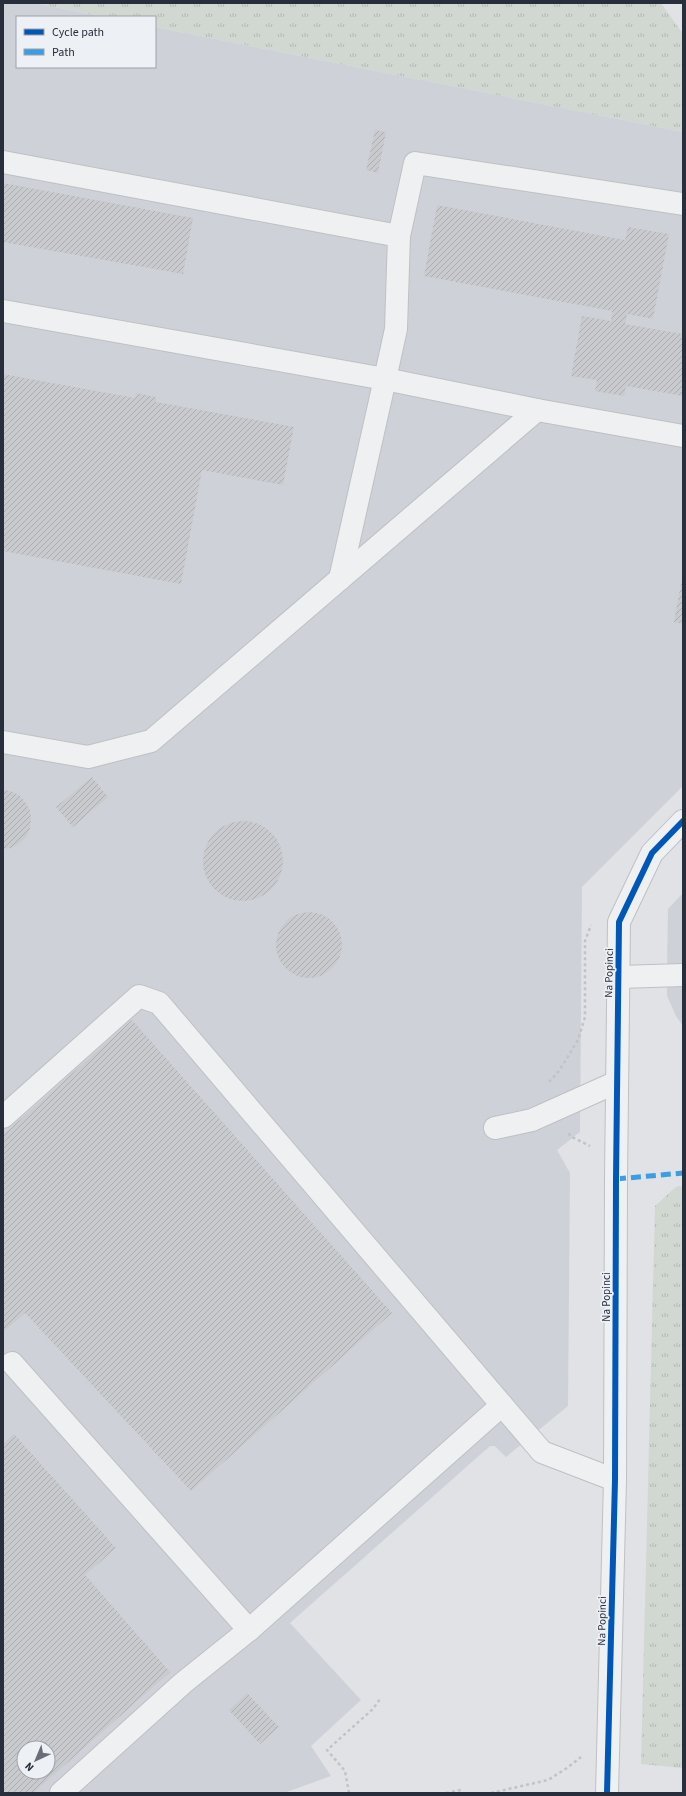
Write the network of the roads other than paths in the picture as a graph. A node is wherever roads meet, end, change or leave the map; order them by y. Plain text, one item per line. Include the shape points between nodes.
1 (3, 162) edge
2 (683, 204) edge
3 (399, 236) junction
4 (3, 311) edge
5 (385, 379) junction
6 (537, 410) junction
7 (683, 436) edge
8 (340, 580) junction
9 (3, 742) edge
10 (683, 821) edge
11 (683, 976) edge
12 (618, 977) junction
13 (617, 1082) junction
14 (3, 1117) edge
15 (495, 1128) dead end
16 (12, 1363) dead end
17 (502, 1405) junction
18 (615, 1480) junction
19 (249, 1630) junction
20 (61, 1793) edge
21 (608, 1793) edge

1 - 3 street
2 - 3 street via 415,163
3 - 5 street via 396,330
4 - 5 street
5 - 6 street
5 - 8 street
6 - 7 street
6 - 8 street
8 - 9 street via 151,741 88,757
10 - 12 street, Na Popinci via 652,853 619,922
11 - 12 street
12 - 13 street, Na Popinci
13 - 15 street via 532,1120
13 - 18 street, Na Popinci
14 - 17 street via 138,996 159,1003
16 - 19 street
17 - 18 street via 542,1452
17 - 19 street
18 - 21 street, Na Popinci
19 - 20 street via 183,1683

